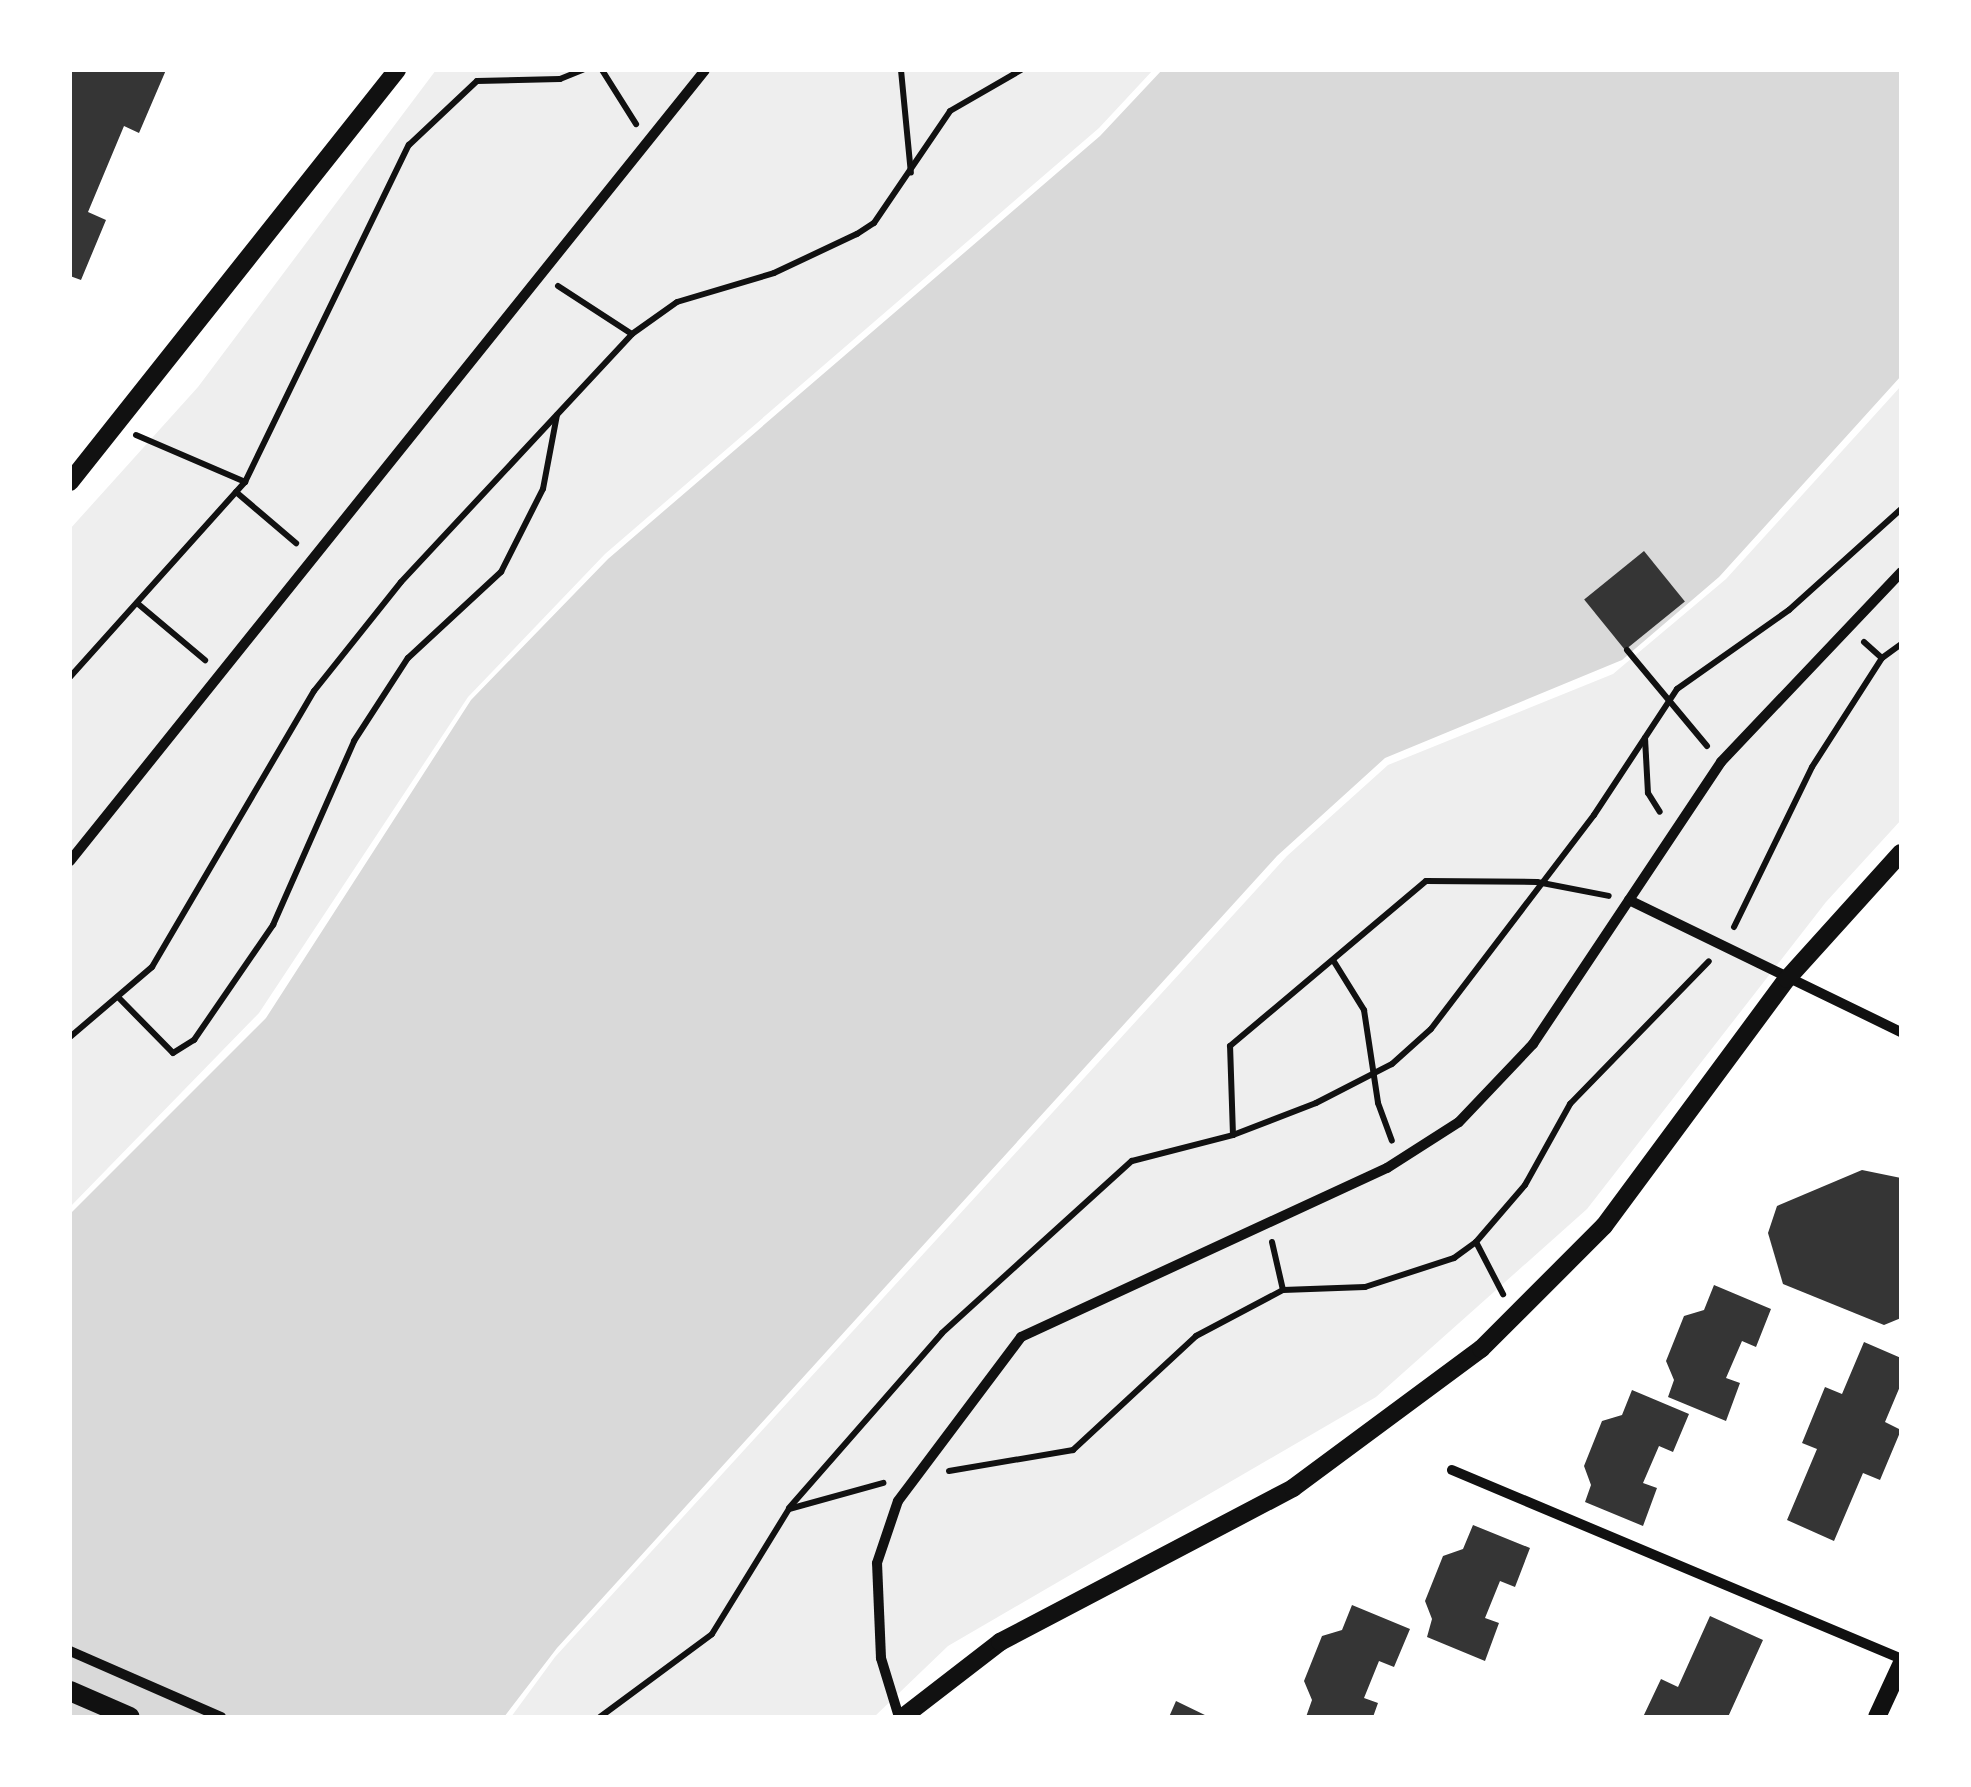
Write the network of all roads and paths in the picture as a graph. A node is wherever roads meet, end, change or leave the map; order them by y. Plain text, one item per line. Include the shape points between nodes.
1 (397, 70) edge
2 (582, 70) edge
3 (602, 70) edge
4 (704, 70) edge
5 (901, 70) edge
6 (1021, 70) edge
7 (648, 140) junction
8 (911, 172) junction
9 (540, 274) junction
10 (632, 334) junction
11 (557, 414) junction
12 (118, 427) junction
13 (70, 482) edge
14 (246, 482) junction
15 (236, 492) junction
16 (1901, 509) edge
17 (313, 558) junction
18 (1901, 572) edge
19 (137, 603) junction
20 (1627, 650) dead end
21 (220, 673) junction
22 (70, 677) edge
23 (1645, 737) junction
24 (1710, 749) dead end
25 (1671, 828) junction
26 (1901, 853) edge
27 (70, 861) edge
28 (1537, 882) junction
29 (1630, 900) junction
30 (1333, 960) junction
31 (1786, 979) junction
32 (119, 998) junction
33 (1901, 1032) edge
34 (70, 1036) edge
35 (1377, 1072) junction
36 (1232, 1135) junction
37 (1398, 1160) junction
38 (1266, 1219) junction
39 (1476, 1242) dead end
40 (1283, 1290) dead end
41 (1514, 1316) junction
42 (1452, 1470) dead end
43 (919, 1473) junction
44 (789, 1509) junction
45 (70, 1651) edge
46 (1901, 1662) edge
47 (70, 1691) edge
48 (130, 1717) edge
49 (220, 1717) edge
50 (600, 1717) edge
51 (901, 1717) edge
52 (1877, 1717) edge

1 - 12 street
2 - 14 path via 560,79 477,81 409,145
3 - 7 path
4 - 7 street
5 - 8 path
6 - 8 path via 950,111
7 - 9 street
8 - 10 path via 857,234 774,273 677,302
9 - 10 path
9 - 17 street
10 - 11 path
11 - 32 path via 401,582 314,691 152,967
11 - 32 path via 543,490 502,572 408,658 354,741 273,926 194,1040 174,1052
12 - 13 street
12 - 14 path
14 - 15 path
15 - 17 path
15 - 19 path
16 - 23 path via 1789,610 1677,689
17 - 21 street
18 - 25 street via 1721,762
19 - 21 path
19 - 22 path
20 - 24 path
21 - 27 street
23 - 25 path via 1648,793
23 - 28 path via 1594,815
25 - 29 street
26 - 31 street
28 - 29 path
28 - 30 path via 1426,881
28 - 35 path via 1431,1029
29 - 31 street
29 - 37 street via 1532,1044 1459,1122
30 - 35 path via 1364,1010
30 - 36 path via 1230,1046
31 - 33 street
31 - 41 street via 1604,1226
32 - 34 path
35 - 36 path
35 - 37 path via 1378,1103
36 - 44 path via 1132,1161 942,1333
37 - 38 street
38 - 40 path
38 - 43 street via 1021,1336
39 - 41 path
41 - 51 street via 1480,1349 1293,1488 1000,1642
42 - 46 street
43 - 44 path
43 - 51 street via 898,1501 877,1563 881,1658
44 - 50 path via 712,1634
45 - 49 street
46 - 52 street
47 - 48 main road

